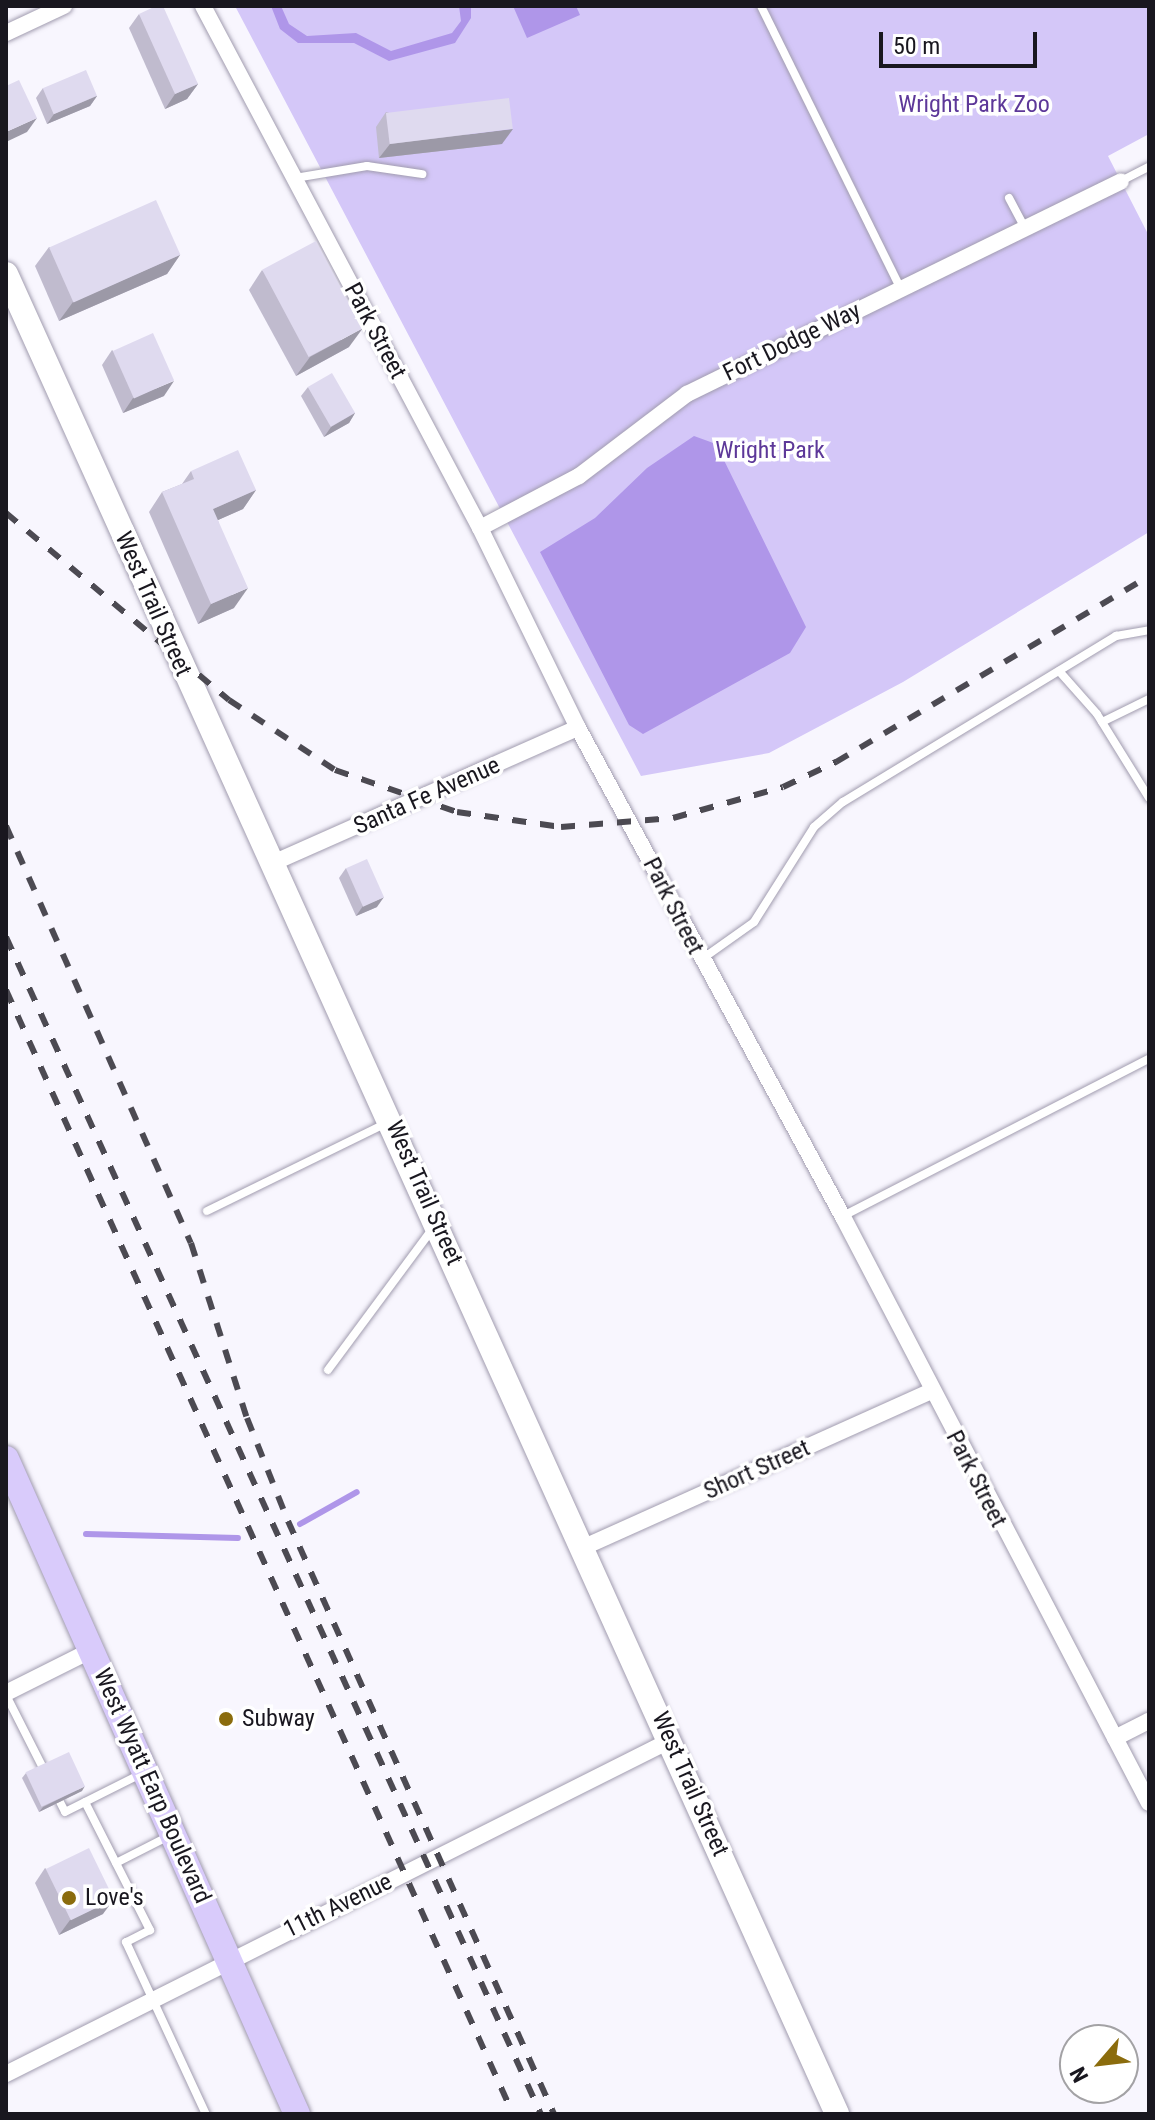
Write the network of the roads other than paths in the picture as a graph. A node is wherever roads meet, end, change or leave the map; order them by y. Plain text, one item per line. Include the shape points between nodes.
1 (64, 6) edge
2 (203, 6) edge
3 (761, 6) edge
4 (6, 33) edge
5 (1149, 167) edge
6 (422, 174) dead end
7 (294, 178) junction
8 (1121, 181) joint
9 (1009, 198) dead end
10 (1025, 228) junction
11 (6, 274) edge
12 (901, 289) junction
13 (480, 528) junction
14 (1149, 630) edge
15 (1059, 671) junction
16 (1149, 699) edge
17 (1102, 722) junction
18 (578, 728) junction
19 (1149, 798) edge
20 (275, 862) junction
21 (701, 959) junction
22 (1149, 1059) edge
23 (392, 1121) junction
24 (207, 1211) dead end
25 (843, 1217) junction
26 (436, 1224) junction
27 (328, 1370) dead end
28 (931, 1391) junction
29 (6, 1459) edge
30 (582, 1548) junction
31 (92, 1650) junction
32 (6, 1694) edge
33 (1149, 1721) edge
34 (1115, 1738) junction
35 (671, 1740) junction
36 (43, 1768) edge
37 (145, 1772) junction
38 (60, 1802) edge
39 (85, 1802) junction
40 (1149, 1803) edge
41 (173, 1834) junction
42 (116, 1863) junction
43 (227, 1959) junction
44 (153, 1996) junction
45 (6, 2074) edge
46 (206, 2114) edge
47 (297, 2114) edge
48 (837, 2114) edge

1 - 4 street
2 - 7 street, Park Street
3 - 12 lane
5 - 8 lane
6 - 7 lane via 367,166
7 - 13 street, Park Street
8 - 10 street, Fort Dodge Way
9 - 10 lane
10 - 12 street, Fort Dodge Way
11 - 20 main road, West Trail Street via 175,655
12 - 13 street, Fort Dodge Way via 687,394 579,476
13 - 18 street, Park Street
14 - 15 lane via 1116,636
15 - 17 lane
15 - 21 lane via 843,802 814,827 754,922
16 - 17 lane
17 - 19 lane
18 - 20 street, Santa Fe Avenue
18 - 21 street, Park Street
20 - 23 main road, West Trail Street
21 - 25 street, Park Street
22 - 25 lane
23 - 24 lane
23 - 26 main road, West Trail Street
25 - 28 street, Park Street
26 - 27 lane
26 - 30 main road, West Trail Street
28 - 30 street, Short Street
28 - 34 street, Park Street
29 - 31 main road, West Wyatt Earp Boulevard
30 - 35 main road, West Trail Street
31 - 32 street
31 - 37 main road, West Wyatt Earp Boulevard
32 - 36 lane
33 - 34 street
34 - 40 street, Park Street
35 - 43 street, 11th Avenue
35 - 48 main road, West Trail Street
37 - 39 lane
37 - 41 main road, West Wyatt Earp Boulevard
38 - 39 lane via 65,1812
39 - 42 lane
41 - 42 lane
41 - 43 main road, West Wyatt Earp Boulevard
42 - 44 lane via 150,1930 126,1942
43 - 44 street, 11th Avenue
43 - 47 main road, West Wyatt Earp Boulevard
44 - 45 street, 11th Avenue
44 - 46 lane

